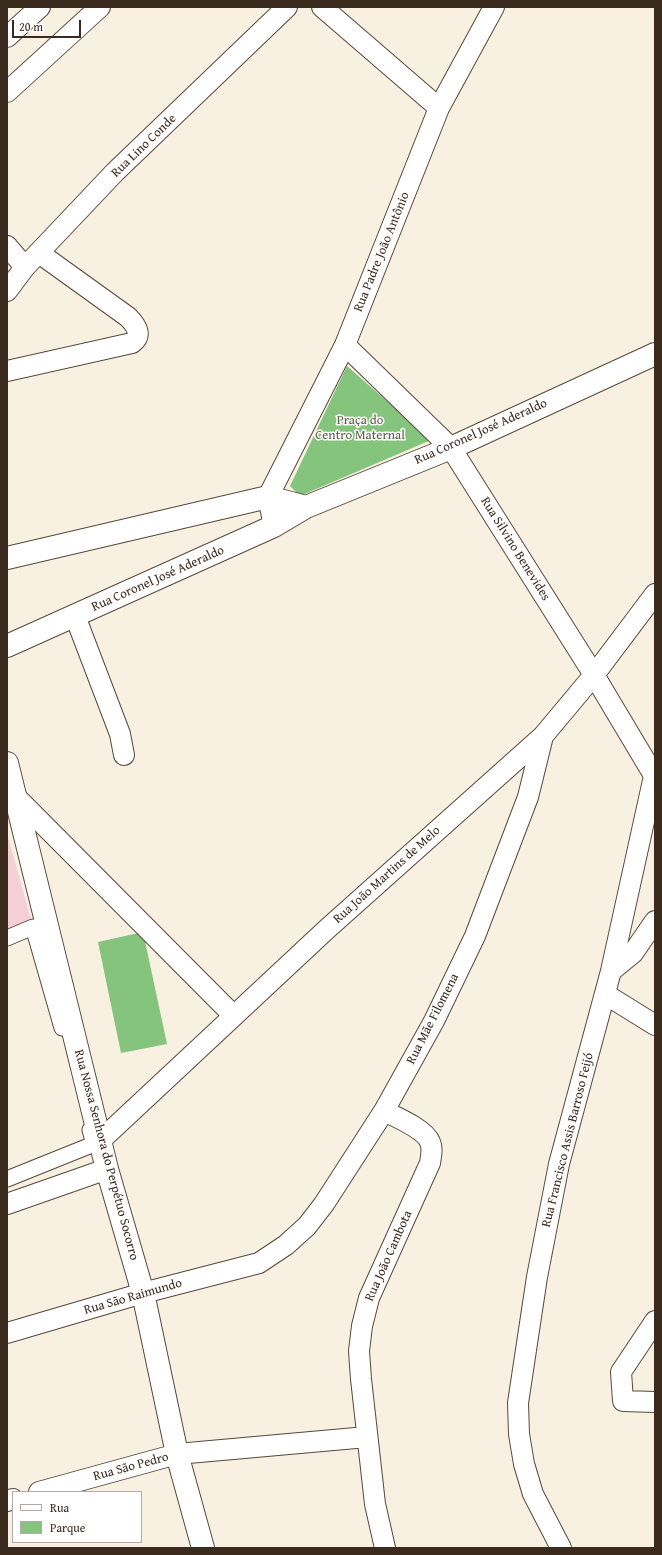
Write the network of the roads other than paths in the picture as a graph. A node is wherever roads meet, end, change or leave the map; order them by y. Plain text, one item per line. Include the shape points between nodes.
1 (40, 7) edge
2 (100, 7) edge
3 (287, 7) edge
4 (322, 7) edge
5 (494, 7) edge
6 (7, 37) edge
7 (7, 92) edge
8 (440, 108) junction
9 (7, 246) edge
10 (40, 253) junction
11 (26, 267) junction
12 (7, 291) edge
13 (345, 345) junction
14 (655, 354) edge
15 (7, 371) edge
16 (451, 448) junction
17 (268, 497) junction
18 (306, 507) junction
19 (274, 526) junction
20 (7, 558) edge
21 (655, 594) edge
22 (75, 616) junction
23 (7, 646) edge
24 (594, 675) junction
25 (543, 736) junction
26 (124, 755) dead end
27 (7, 763) edge
28 (655, 776) edge
29 (15, 796) junction
30 (651, 928) edge
31 (620, 934) junction
32 (7, 938) edge
33 (611, 971) junction
34 (605, 994) junction
35 (234, 1016) junction
36 (655, 1025) edge
37 (384, 1110) junction
38 (101, 1140) junction
39 (108, 1169) junction
40 (7, 1179) edge
41 (7, 1204) edge
42 (259, 1263) joint
43 (143, 1293) junction
44 (654, 1323) edge
45 (7, 1333) edge
46 (655, 1402) edge
47 (367, 1437) junction
48 (177, 1454) junction
49 (43, 1491) edge
50 (203, 1548) edge
51 (385, 1548) edge
52 (561, 1548) edge

1 - 6 street
2 - 7 street
3 - 10 street, Rua Lino Conde via 115,172
4 - 8 street
5 - 8 street, Rua Padre João Antônio
8 - 13 street, Rua Padre João Antônio
9 - 11 street
10 - 11 street, Rua Lino Conde
10 - 15 street via 128,317 138,330 136,340
11 - 12 street, Rua Lino Conde
13 - 16 street, Rua Silvino Benevides
13 - 17 street, Rua Padre João Antônio
14 - 16 main road, Rua Coronel José Aderaldo
16 - 18 main road, Rua Coronel José Aderaldo
16 - 24 street, Rua Silvino Benevides
17 - 18 main road
17 - 19 street
17 - 20 main road
18 - 19 main road, Rua Coronel José Aderaldo
19 - 22 main road, Rua Coronel José Aderaldo
21 - 24 street, Rua João Martins de Melo
22 - 23 main road, Rua Coronel José Aderaldo
22 - 26 street via 120,734
24 - 25 street, Rua João Martins de Melo
24 - 28 street, Rua Silvino Benevides
25 - 35 street, Rua João Martins de Melo via 327,929
25 - 37 street, Rua Mãe Filomena via 528,797 475,936 434,1021
27 - 29 main road, Rua Nossa Senhora do Perpétuo Socorro
28 - 31 street, Rua Francisco Assis Barroso Feijó
29 - 35 street
29 - 38 main road, Rua Nossa Senhora do Perpétuo Socorro
30 - 31 street
30 - 33 street via 633,953
31 - 33 street, Rua Francisco Assis Barroso Feijó
32 - 40 street via 33,927 94,1144
33 - 34 street, Rua Francisco Assis Barroso Feijó
34 - 36 street
34 - 52 street, Rua Francisco Assis Barroso Feijó via 560,1164 537,1277 518,1403 518,1434 524,1464 534,1494
35 - 38 street, Rua João Martins de Melo
37 - 42 street, Rua Mãe Filomena via 307,1226 286,1245
37 - 47 street, Rua João Cambota via 421,1131 430,1140 432,1151 430,1163 369,1298 362,1326 359,1351
38 - 39 main road, Rua Nossa Senhora do Perpétuo Socorro
39 - 41 street
39 - 43 main road, Rua Nossa Senhora do Perpétuo Socorro
42 - 43 street, Rua São Raimundo
43 - 45 street, Rua São Raimundo
43 - 48 main road, Rua Nossa Senhora do Perpétuo Socorro
44 - 46 street via 621,1372 623,1401
47 - 48 street, Rua São Pedro
47 - 51 street, Rua João Cambota via 375,1504
48 - 49 street, Rua São Pedro
48 - 50 main road, Rua Nossa Senhora do Perpétuo Socorro

